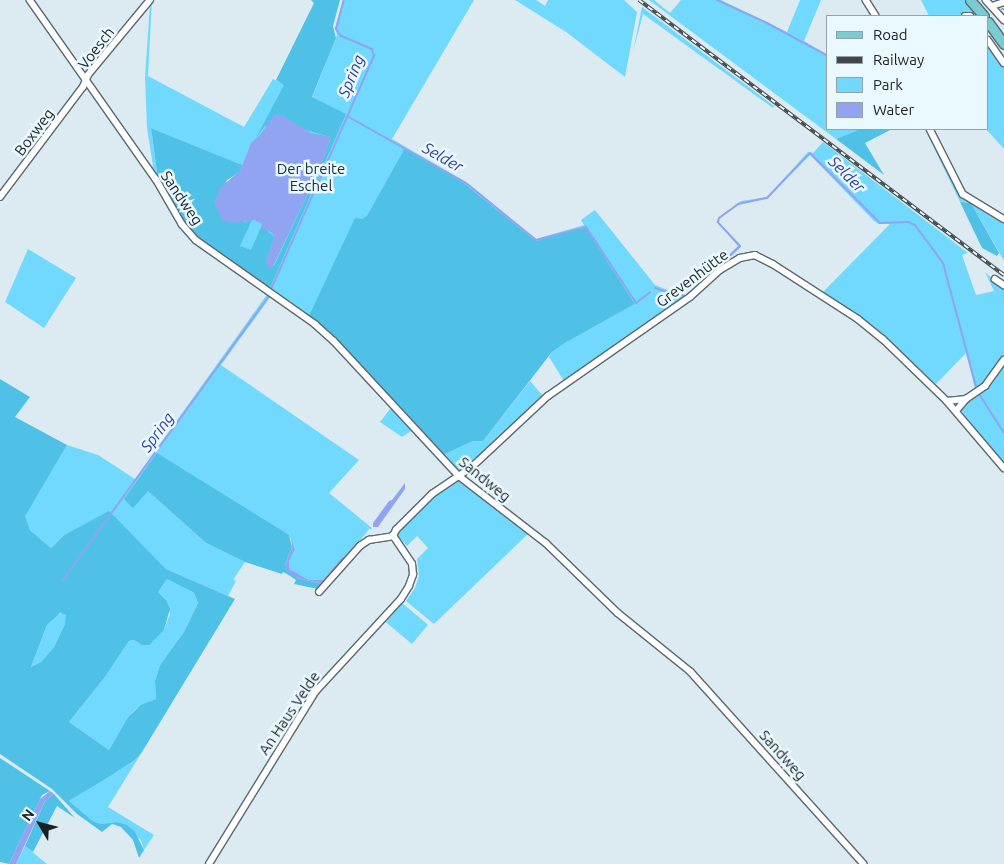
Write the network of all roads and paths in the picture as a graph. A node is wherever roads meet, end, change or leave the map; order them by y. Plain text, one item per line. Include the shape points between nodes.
1 (30, 0) edge
2 (150, 0) edge
3 (866, 0) edge
4 (970, 0) edge
5 (986, 0) edge
6 (1004, 2) edge
7 (992, 6) junction
8 (875, 15) edge
9 (983, 15) edge
10 (1004, 20) edge
11 (989, 23) edge
12 (989, 41) edge
13 (1004, 44) edge
14 (1004, 63) edge
15 (86, 81) junction
16 (931, 130) edge
17 (0, 197) edge
18 (1004, 219) edge
19 (995, 279) dead end
20 (1004, 285) edge
21 (1004, 360) edge
22 (966, 399) junction
23 (947, 402) junction
24 (956, 411) junction
25 (1004, 468) edge
26 (458, 475) junction
27 (393, 536) junction
28 (319, 592) dead end
29 (209, 864) edge
30 (864, 864) edge

1 - 15 street, Voesch
2 - 15 street, Voesch
3 - 8 street
4 - 9 main road
5 - 7 street
6 - 7 street
7 - 10 street
11 - 13 main road
12 - 14 street
15 - 17 street, Boxweg
15 - 26 street, Sandweg via 196,240 334,341
16 - 18 street via 963,194
19 - 20 street
21 - 22 street via 985,386
22 - 23 street
22 - 24 street
23 - 24 street, Grevenhütte
23 - 26 street, Grevenhütte via 858,319 755,255 740,258 720,270 690,297 568,381 472,467
24 - 25 street, Grevenhütte
26 - 27 street via 432,494
26 - 30 street, Sandweg via 546,543 618,613 691,672
27 - 28 street via 369,540 360,546
27 - 29 street, An Haus Velde via 412,564 409,586 316,691

